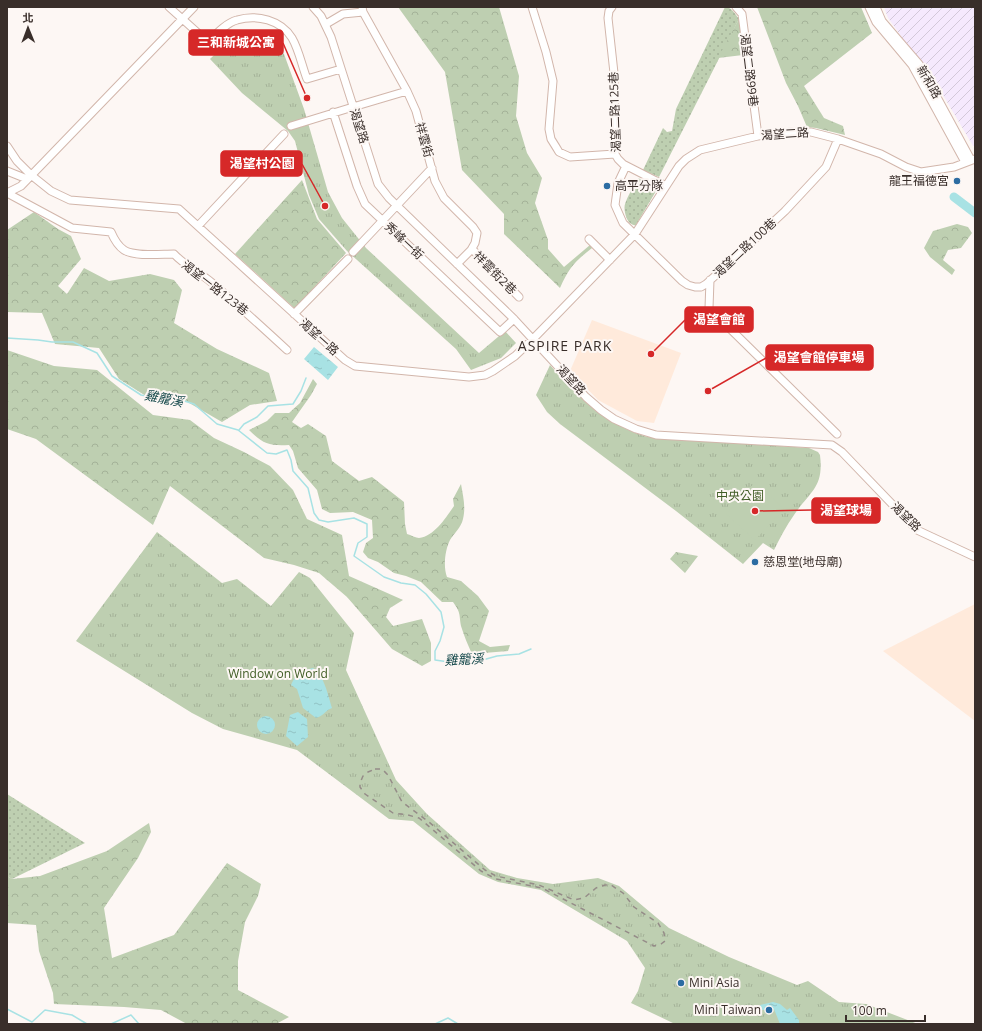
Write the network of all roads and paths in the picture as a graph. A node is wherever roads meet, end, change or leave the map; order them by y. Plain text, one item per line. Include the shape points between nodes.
1 (169, 7) edge
2 (194, 7) edge
3 (313, 7) edge
4 (532, 7) edge
5 (736, 7) edge
6 (869, 7) edge
7 (876, 7) edge
8 (609, 8) edge
9 (362, 9) edge
10 (182, 20) junction
11 (326, 24) junction
12 (341, 69) junction
13 (407, 91) junction
14 (353, 107) junction
15 (333, 112) junction
16 (291, 126) dead end
17 (280, 135) dead end
18 (758, 136) junction
19 (838, 138) junction
20 (7, 146) edge
21 (615, 154) junction
22 (970, 161) edge
23 (626, 166) junction
24 (432, 168) junction
25 (7, 171) edge
26 (29, 177) junction
27 (666, 186) junction
28 (7, 193) edge
29 (397, 206) junction
30 (383, 221) junction
31 (198, 226) junction
32 (634, 234) junction
33 (589, 239) dead end
34 (472, 249) junction
35 (353, 252) dead end
36 (348, 259) dead end
37 (610, 260) junction
38 (456, 264) junction
39 (710, 280) junction
40 (519, 297) dead end
41 (294, 314) junction
42 (514, 319) junction
43 (533, 339) junction
44 (287, 350) dead end
45 (837, 434) dead end
46 (975, 557) edge

1 - 10 street
2 - 10 street
3 - 11 street, 渴望路
4 - 21 street via 553,81 549,129 556,148 570,158
5 - 18 street, 渴望二路99巷 via 742,14
6 - 22 street, 新和路 via 876,22 912,65
7 - 22 street, 新和路 via 882,21 919,64
8 - 21 street, 渴望二路125巷 via 614,73
9 - 11 street via 343,14
9 - 13 street, 祥雲街
10 - 12 street via 208,42 237,20 255,18 272,21 284,28 292,38 307,79
10 - 26 street
11 - 12 street, 渴望路
12 - 14 street, 渴望路
13 - 14 street
13 - 24 street, 祥雲街 via 416,111
14 - 15 street
14 - 29 street, 渴望路 via 378,184
15 - 16 street
15 - 30 street, 秀峰一街 via 365,204
17 - 31 street
18 - 19 street, 渴望二路 via 811,132
18 - 27 street, 渴望二路 via 700,150 679,166
19 - 22 street, 渴望二路 via 921,172 954,167
19 - 39 street, 渴望二路100巷 via 826,167 785,211
20 - 26 street, 渴望一路
21 - 23 street, 渴望二路125巷
23 - 27 street, 渴望二路125巷
23 - 32 street, 渴望二路100巷 via 618,183 616,205 623,223
24 - 29 street
24 - 34 street, 祥雲街 via 435,181 444,198 477,233
25 - 26 street
26 - 28 street via 21,186
26 - 31 street, 渴望一路 via 70,200 177,206
27 - 32 street, 渴望二路
28 - 44 street, 渴望一路123巷 via 72,228 111,232 116,242 129,252 174,254 236,303
29 - 30 street
29 - 38 street, 渴望路
30 - 35 street
30 - 42 street, 秀峰一街 via 500,332
31 - 41 street, 渴望一路
32 - 37 street, 渴望一路
32 - 39 street, 渴望二路100巷 via 688,285 701,287
33 - 37 street
34 - 38 street
34 - 40 street, 祥雲街2巷
36 - 41 street
37 - 43 street, 渴望一路
38 - 42 street, 渴望路
39 - 45 street via 709,308
41 - 43 street, 渴望一路 via 355,366 390,366 469,377 485,375 515,356
42 - 43 street, 渴望路
43 - 46 street, 渴望路 via 601,410 636,429 656,435 832,445 842,452 917,530

